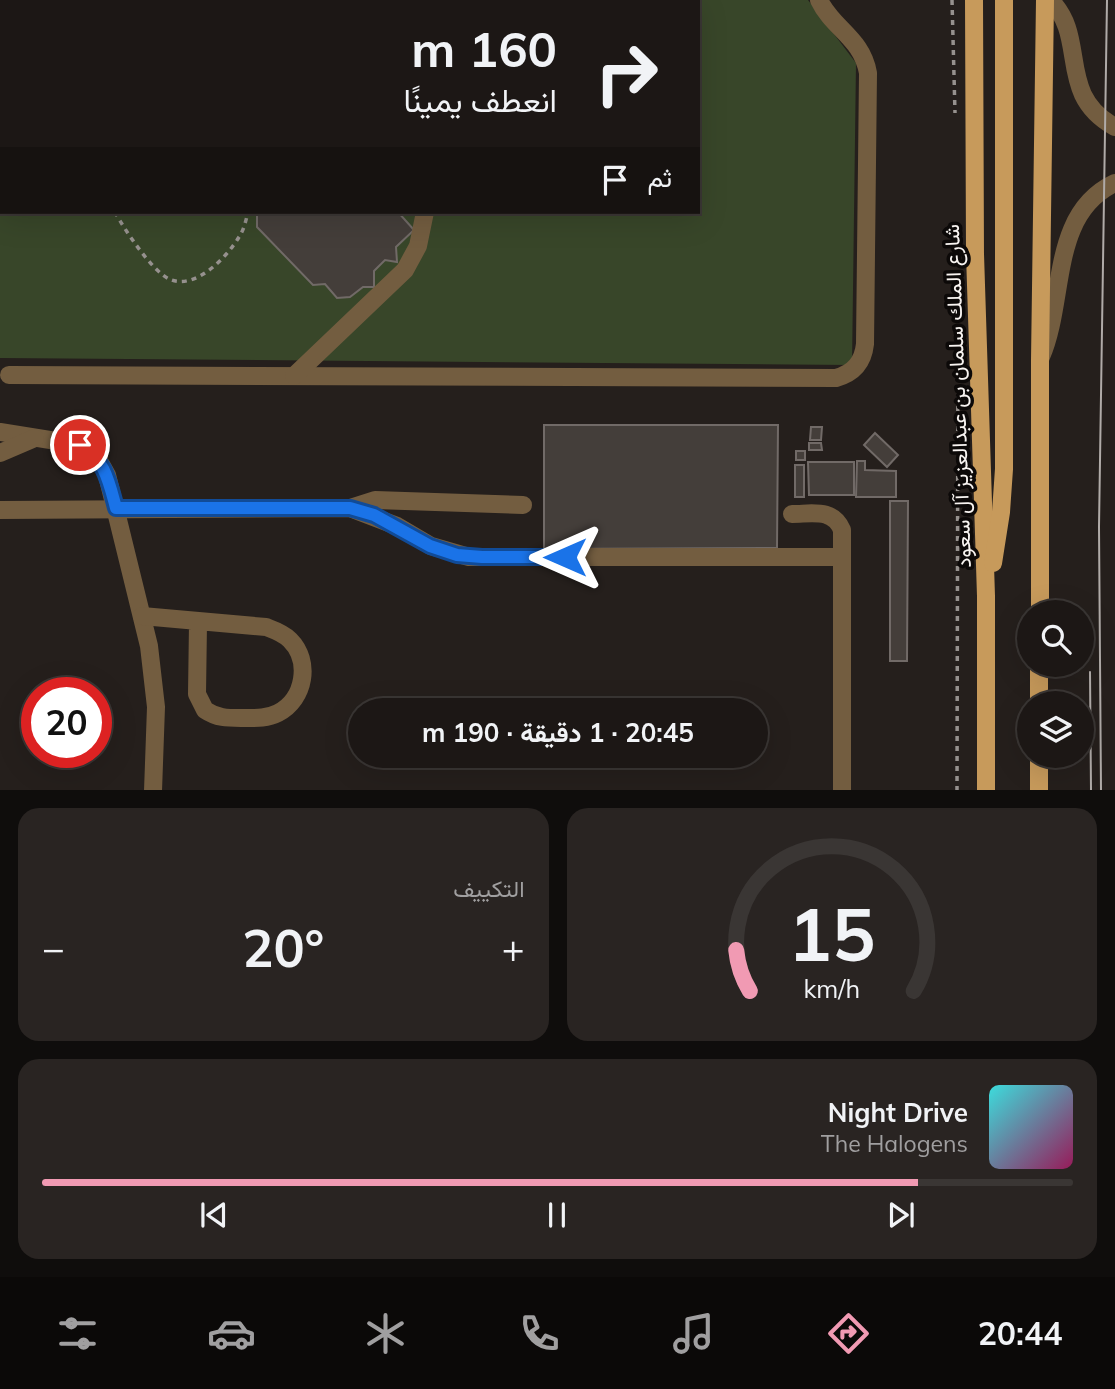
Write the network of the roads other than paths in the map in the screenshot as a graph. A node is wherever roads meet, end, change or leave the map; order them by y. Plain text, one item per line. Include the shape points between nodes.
1 (819, 0) edge
2 (974, 0) edge
3 (1004, 0) edge
4 (1048, 0) edge
5 (1115, 127) edge
6 (1115, 183) edge
7 (425, 214) edge
8 (1040, 360) junction
9 (9, 375) dead end
10 (294, 376) junction
11 (0, 432) edge
12 (38, 437) junction
13 (0, 453) edge
14 (523, 505) dead end
15 (116, 508) junction
16 (350, 508) junction
17 (0, 510) edge
18 (792, 514) dead end
19 (842, 557) junction
20 (986, 596) junction
21 (1040, 600) edge
22 (142, 616) junction
23 (198, 623) junction
24 (1040, 768) edge
25 (153, 790) edge
26 (842, 790) edge
27 (986, 790) edge
28 (1040, 790) edge

1 - 10 street via 858,47 868,73 865,344 861,360 850,373 836,379
2 - 20 main road, شارع الملك سلمان بن عبدالعزيز آل سعود via 975,254
3 - 20 main road via 1004,469
4 - 5 street via 1065,20 1078,87 1096,114
4 - 8 main road
6 - 8 street via 1095,195 1073,223 1052,326
7 - 10 street via 418,246 405,270
8 - 21 main road
9 - 10 street
11 - 12 street
12 - 13 street
12 - 15 street via 89,450 103,465
14 - 16 street via 375,500
15 - 16 street
15 - 17 street
15 - 22 street
16 - 19 street via 397,526 430,546 469,557
18 - 19 street via 826,514 839,521
19 - 26 street
20 - 27 main road, شارع الملك سلمان بن عبدالعزيز آل سعود
22 - 23 street
22 - 25 street via 156,707
23 - 23 street via 266,628 289,639 302,660 296,697 264,718 222,718 205,710 197,694
24 - 28 main road

